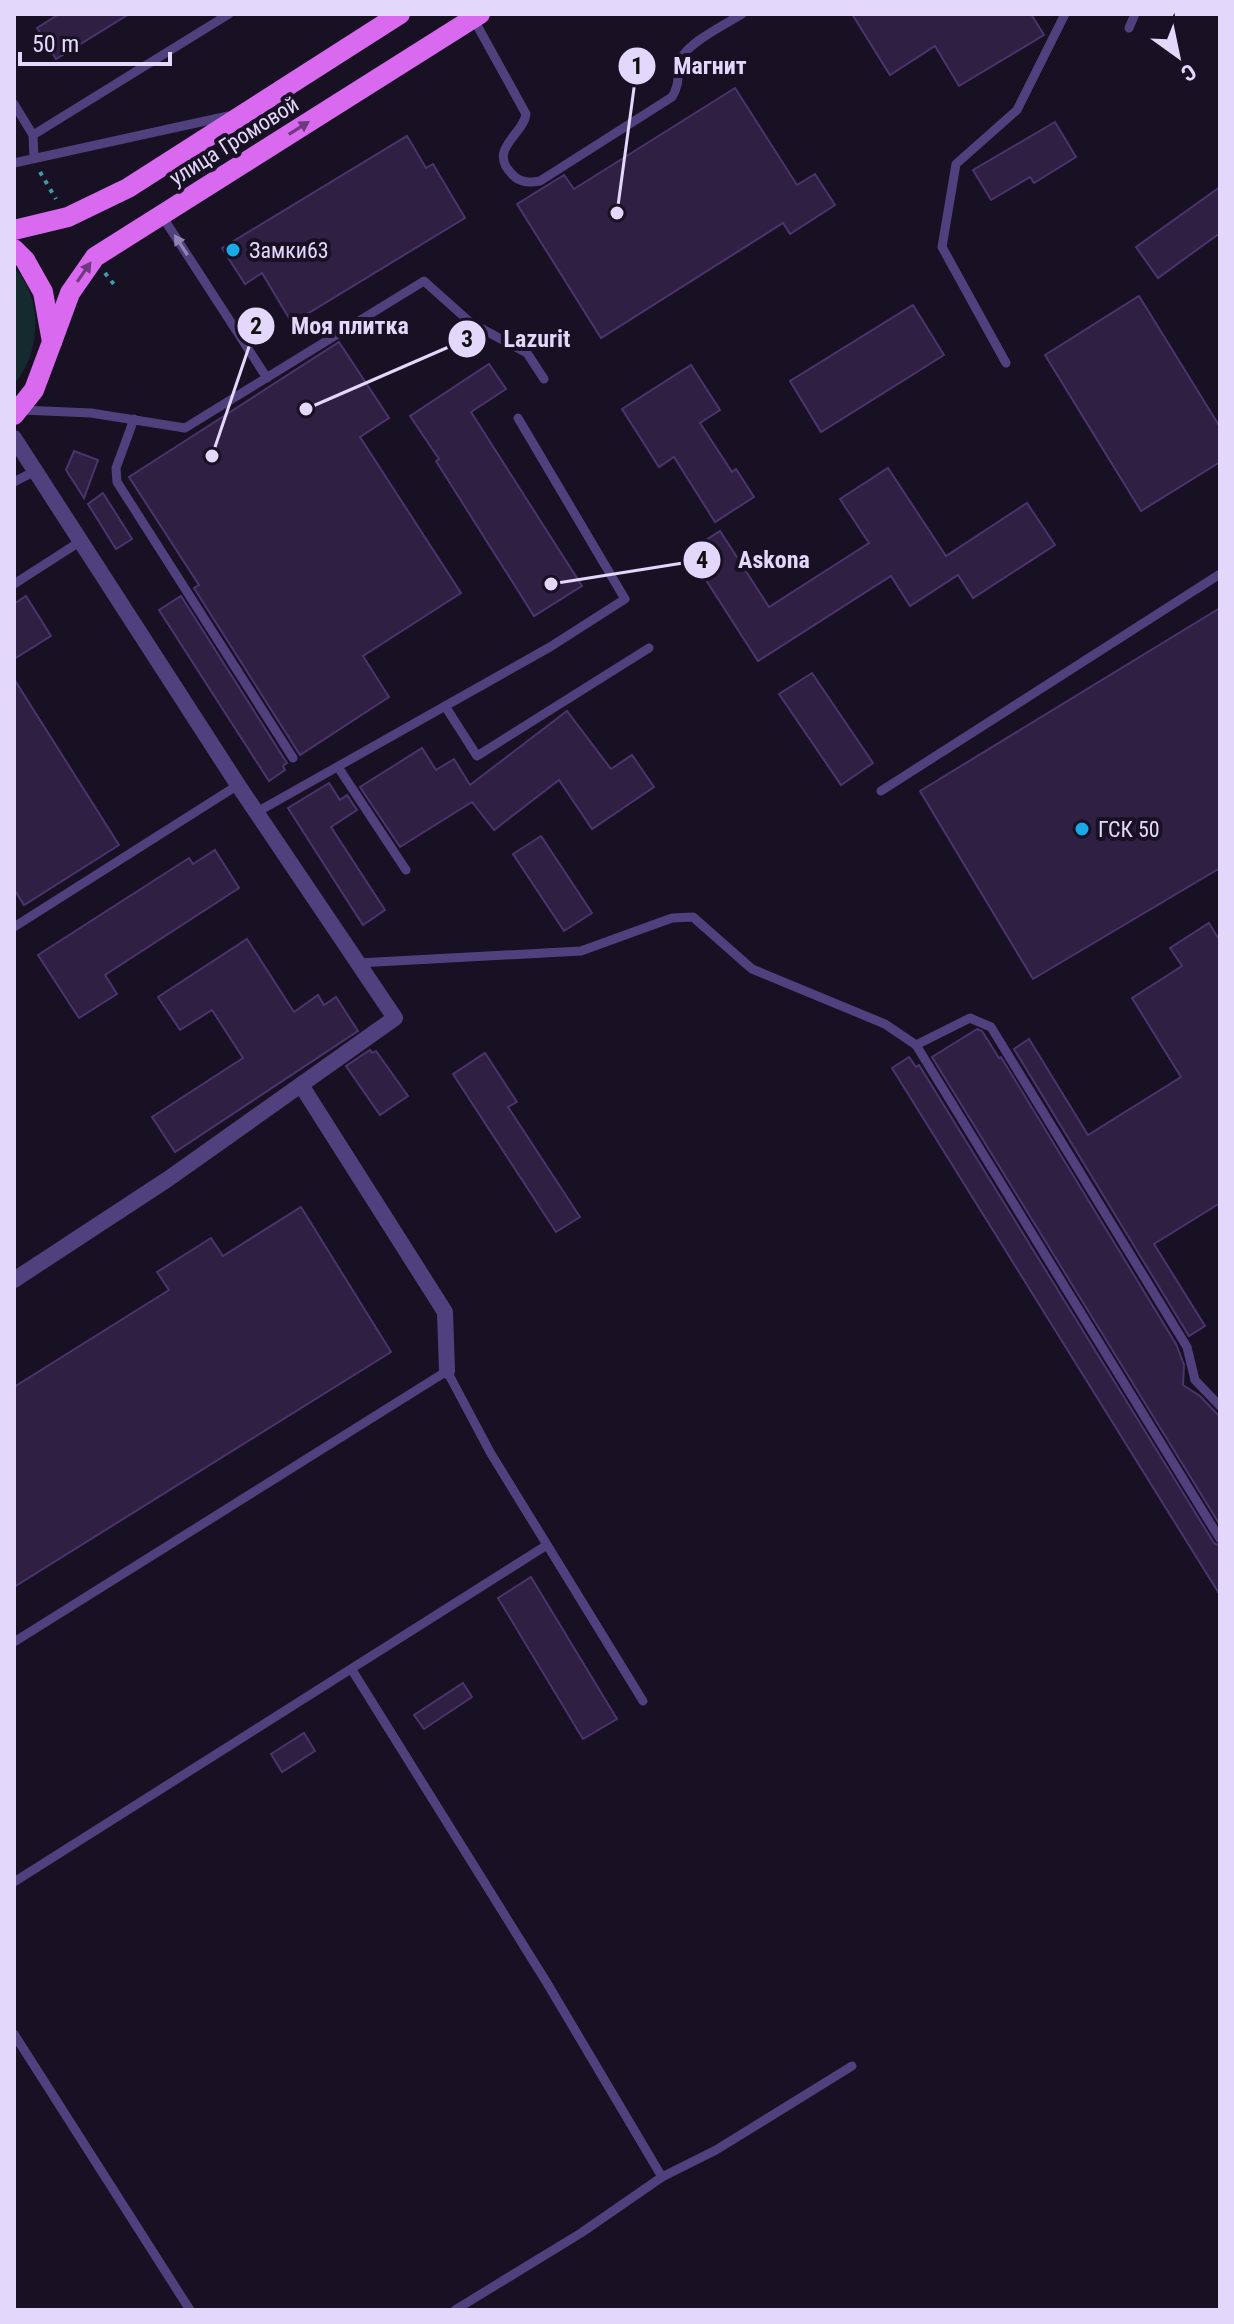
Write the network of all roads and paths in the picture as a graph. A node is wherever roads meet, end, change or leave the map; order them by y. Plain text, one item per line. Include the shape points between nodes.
1 (229, 14) edge
2 (400, 14) edge
3 (742, 14) edge
4 (1065, 14) edge
5 (1135, 14) edge
6 (477, 16) edge
7 (1129, 28) dead end
8 (14, 104) edge
9 (247, 112) junction
10 (33, 135) junction
11 (34, 158) junction
12 (14, 163) edge
13 (161, 215) junction
14 (14, 230) edge
15 (14, 249) edge
16 (52, 342) junction
17 (1006, 363) dead end
18 (267, 378) junction
19 (544, 379) dead end
20 (16, 412) edge
21 (518, 418) dead end
22 (134, 419) junction
23 (14, 438) edge
24 (35, 471) junction
25 (14, 482) edge
26 (81, 541) junction
27 (1220, 574) edge
28 (14, 584) edge
29 (649, 648) dead end
30 (445, 706) junction
31 (293, 758) dead end
32 (338, 767) junction
33 (238, 785) junction
34 (881, 791) dead end
35 (257, 812) junction
36 (406, 870) dead end
37 (14, 927) edge
38 (358, 963) junction
39 (916, 1045) junction
40 (301, 1085) junction
41 (14, 1280) edge
42 (447, 1371) junction
43 (1220, 1406) edge
44 (1220, 1539) edge
45 (547, 1545) junction
46 (14, 1642) edge
47 (352, 1670) junction
48 (643, 1701) dead end
49 (14, 1882) edge
50 (14, 2034) edge
51 (852, 2066) dead end
52 (662, 2177) junction
53 (190, 2310) edge
54 (455, 2310) edge

1 - 10 lane
2 - 9 main road, улица Громовой
3 - 6 lane via 684,51 672,97 529,183 513,176 504,160 507,142 526,114
4 - 17 lane via 1017,110 956,164 942,247
5 - 7 lane
13 -> 6 main road, улица Громовой
8 - 10 lane
9 - 11 lane
9 - 14 main road, улица Громовой via 128,188 68,217
10 - 11 lane
11 - 12 lane
16 -> 13 main road, улица Громовой via 70,293 95,257
18 -> 13 lane
15 - 16 main road via 43,292
16 - 20 main road, улица Громовой via 34,390
18 - 19 lane via 424,281 471,323 527,353
18 - 22 lane via 185,428
20 - 22 lane
21 - 30 lane via 625,599
22 - 31 lane via 116,468 117,482
23 - 24 street
24 - 25 lane
24 - 26 street
26 - 28 lane
26 - 33 street
27 - 34 lane
29 - 30 lane via 477,756
30 - 32 lane
32 - 35 lane
32 - 36 lane
33 - 35 street
33 - 37 lane
35 - 38 street
38 - 39 lane via 581,951 672,918 693,917 752,969 885,1024
38 - 40 street via 395,1018
39 - 43 lane via 970,1018 991,1027 1187,1347 1195,1380
39 - 44 lane
40 - 41 street
40 - 42 street via 445,1312
42 - 45 lane
42 - 46 lane
45 - 47 lane
45 - 48 lane
47 - 49 lane
47 - 52 lane
50 - 53 lane
51 - 52 lane
52 - 54 lane

